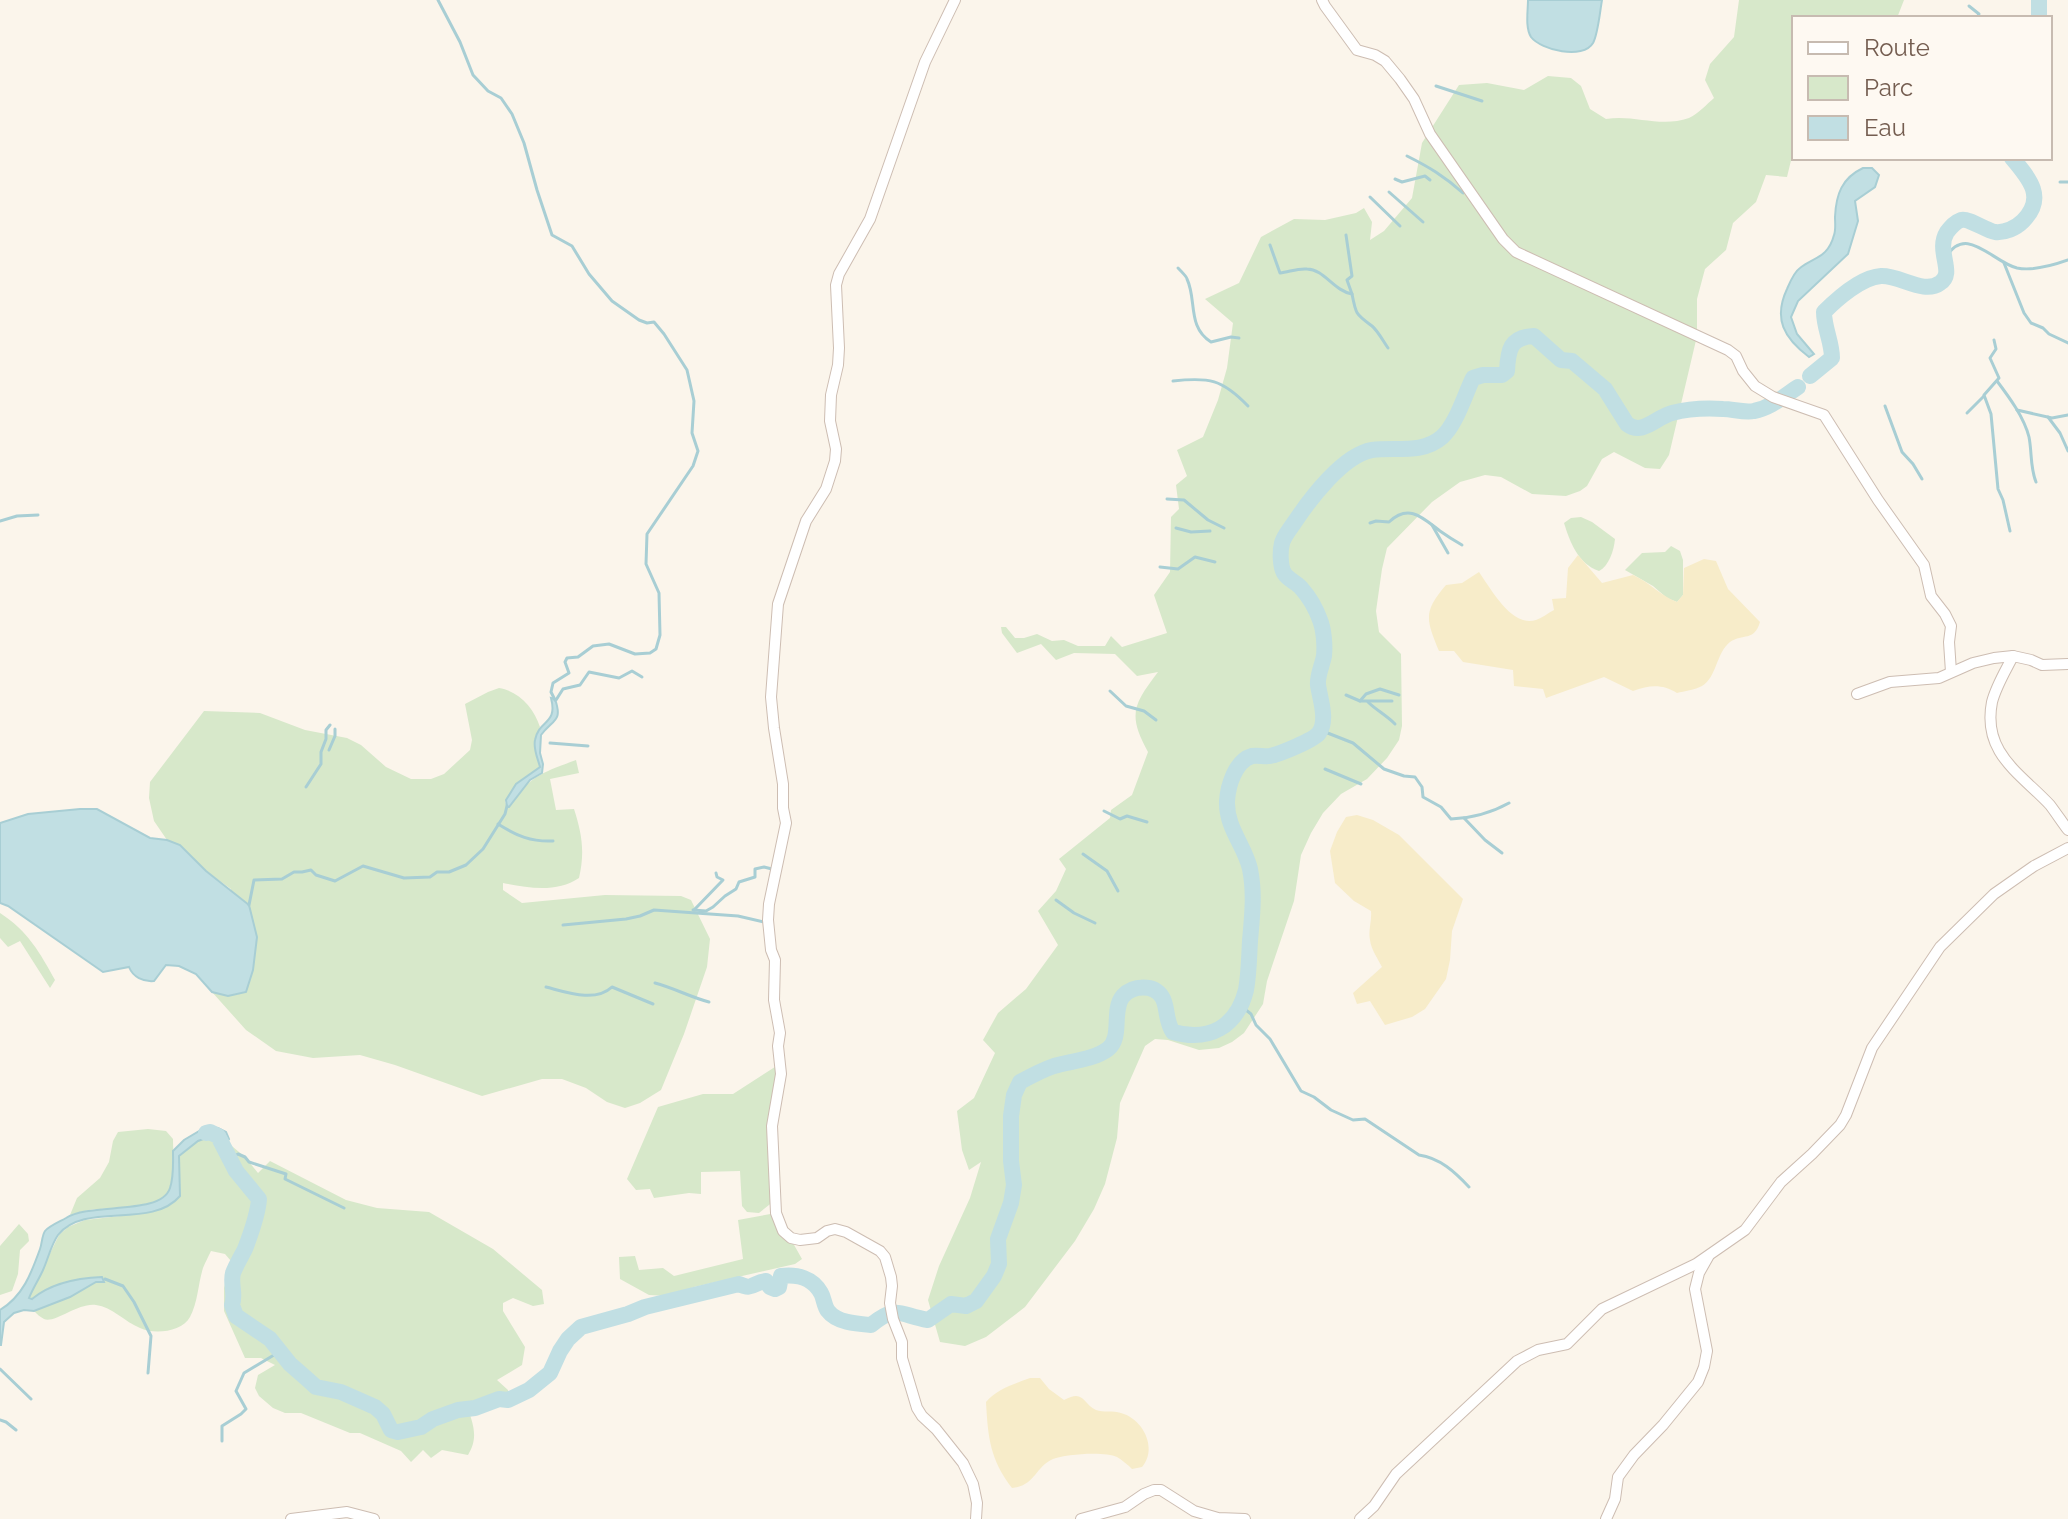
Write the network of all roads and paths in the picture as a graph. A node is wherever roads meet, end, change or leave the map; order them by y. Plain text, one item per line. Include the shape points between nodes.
1 (955, 0) edge
2 (1322, 0) edge
3 (2013, 656) junction
4 (2068, 664) edge
5 (1951, 672) junction
6 (1857, 694) dead end
7 (2068, 830) edge
8 (2068, 848) edge
9 (1709, 1256) junction
10 (291, 1519) edge
11 (374, 1519) edge
12 (976, 1519) edge
13 (1081, 1519) edge
14 (1245, 1519) edge
15 (1360, 1519) edge
16 (1606, 1519) edge

1 - 12 street via 925,62 870,219 836,285 839,348 830,421 835,461 826,489 806,521 778,604 771,697 786,823 768,920 780,1033 781,1074 772,1126 776,1213 791,1238 817,1238 835,1229 885,1257 893,1319 917,1408 963,1463 973,1484
2 - 5 street via 1357,50 1385,61 1400,79 1430,134 1516,252 1728,350 1755,386 1824,415 1924,565 1931,596 1951,626
3 - 4 street via 2042,665
3 - 5 street
3 - 7 street via 1993,700 1993,741
5 - 6 street via 1890,682
8 - 9 street via 1994,894 1940,947 1872,1048 1840,1125 1781,1182 1745,1230
9 - 15 street via 1602,1309 1567,1344 1517,1361 1396,1474
9 - 16 street via 1695,1289 1707,1351 1704,1367 1698,1382 1618,1477
10 - 11 street via 347,1512
13 - 14 street via 1161,1490 1194,1511

